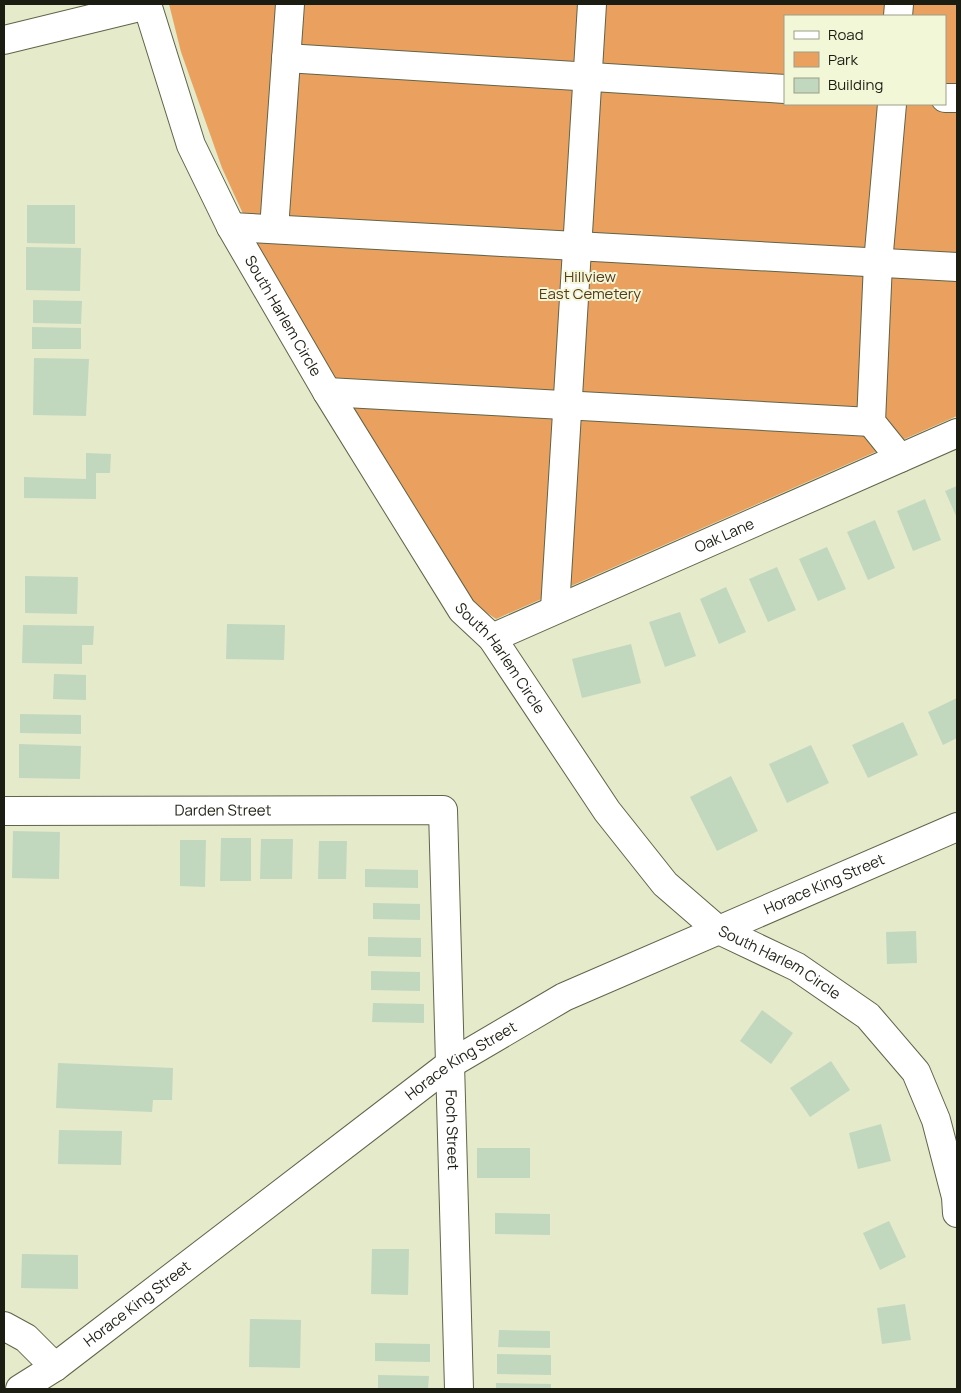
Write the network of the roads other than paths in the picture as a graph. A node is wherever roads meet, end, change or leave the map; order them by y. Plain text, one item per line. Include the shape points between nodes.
1 (148, 4) edge
2 (290, 4) edge
3 (592, 4) edge
4 (4, 40) edge
5 (286, 58) junction
6 (589, 78) junction
7 (784, 89) edge
8 (892, 105) edge
9 (231, 226) junction
10 (274, 229) junction
11 (579, 245) junction
12 (878, 263) junction
13 (957, 267) edge
14 (327, 392) junction
15 (566, 405) junction
16 (871, 422) junction
17 (957, 432) edge
18 (900, 458) junction
19 (555, 609) junction
20 (492, 638) junction
21 (442, 810) joint
22 (4, 811) edge
23 (957, 827) edge
24 (717, 929) junction
25 (450, 1064) junction
26 (957, 1213) edge
27 (4, 1326) edge
28 (55, 1367) junction
29 (20, 1389) edge
30 (459, 1389) edge

1 - 4 street
1 - 9 street, South Harlem Circle via 191,145
2 - 5 street
3 - 6 street
5 - 6 street
5 - 10 street
6 - 7 street
6 - 11 street
8 - 12 street
9 - 10 street
9 - 14 street, South Harlem Circle
10 - 11 street
11 - 12 street
11 - 15 street
12 - 13 street
12 - 16 street
14 - 15 street
14 - 20 street, South Harlem Circle via 462,610
15 - 16 street
15 - 19 street
16 - 18 street
17 - 18 street, Oak Lane
18 - 19 street, Oak Lane
19 - 20 street, Oak Lane
20 - 24 street, South Harlem Circle via 607,811 665,884
21 - 22 street, Darden Street
21 - 25 street, Foch Street
23 - 24 street, Horace King Street
24 - 25 street, Horace King Street via 564,997
24 - 26 street, South Harlem Circle via 798,967 868,1016 916,1072 936,1120 956,1197
25 - 28 street, Horace King Street
25 - 30 street, Foch Street
27 - 28 street via 26,1338
28 - 29 street, Horace King Street

